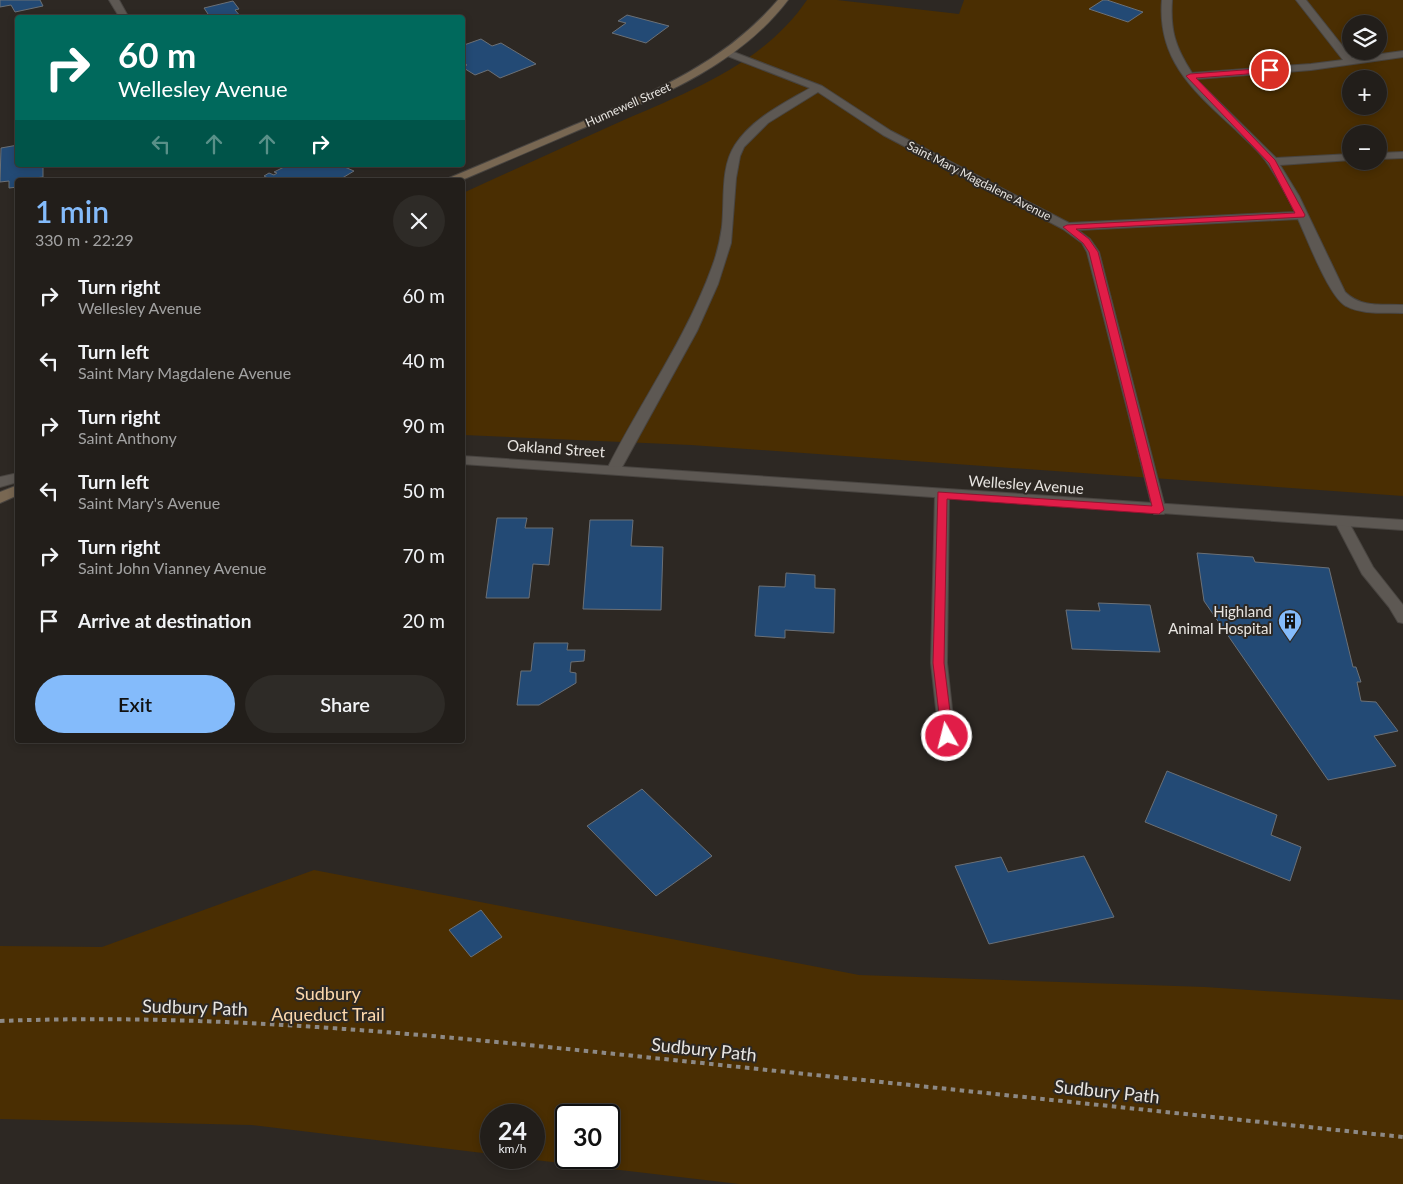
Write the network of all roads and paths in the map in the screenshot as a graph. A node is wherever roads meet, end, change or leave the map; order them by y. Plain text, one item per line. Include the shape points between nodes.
1 (114, 0) edge
2 (783, 0) edge
3 (1166, 0) edge
4 (1301, 0) edge
5 (123, 15) edge
6 (728, 53) junction
7 (1403, 54) edge
8 (1350, 62) junction
9 (1190, 76) junction
10 (818, 88) junction
11 (1403, 155) edge
12 (1387, 156) edge
13 (1342, 158) edge
14 (1272, 162) junction
15 (458, 178) edge
16 (1301, 215) junction
17 (1067, 227) junction
18 (1403, 309) edge
19 (465, 460) edge
20 (614, 469) junction
21 (648, 472) joint
22 (15, 478) edge
23 (0, 482) edge
24 (15, 491) edge
25 (942, 495) junction
26 (15, 496) edge
27 (0, 499) edge
28 (1159, 510) junction
29 (1342, 522) junction
30 (1403, 525) edge
31 (1403, 618) edge
32 (947, 736) dead end
33 (0, 1021) edge
34 (1403, 1137) edge

1 - 5 street
2 - 6 main road, Hunnewell Street via 764,23
3 - 9 street via 1164,23 1168,43
4 - 8 street
6 - 10 street, Saint Mary Magdalene Avenue
6 - 15 main road, Hunnewell Street via 659,92
7 - 8 street
8 - 9 street
9 - 14 street
10 - 17 street, Saint Mary Magdalene Avenue via 887,134
10 - 20 street via 760,125 738,147 730,179 726,238 703,309 636,424
11 - 12 street
13 - 14 street
14 - 16 street
16 - 17 street
16 - 18 street via 1337,287 1349,303 1372,309
17 - 28 street, Saint Mary Magdalene Avenue via 1086,241 1093,252
19 - 20 street, Oakland Street
20 - 21 street, Oakland Street
21 - 25 street, Wellesley Avenue
22 - 23 street
24 - 27 main road
25 - 28 street, Wellesley Avenue
25 - 32 street via 938,663
26 - 27 main road
28 - 29 street, Wellesley Avenue
29 - 30 street, Wellesley Avenue
29 - 31 street via 1367,570
33 - 34 path, Sudbury Path via 157,1020 294,1025 442,1036

